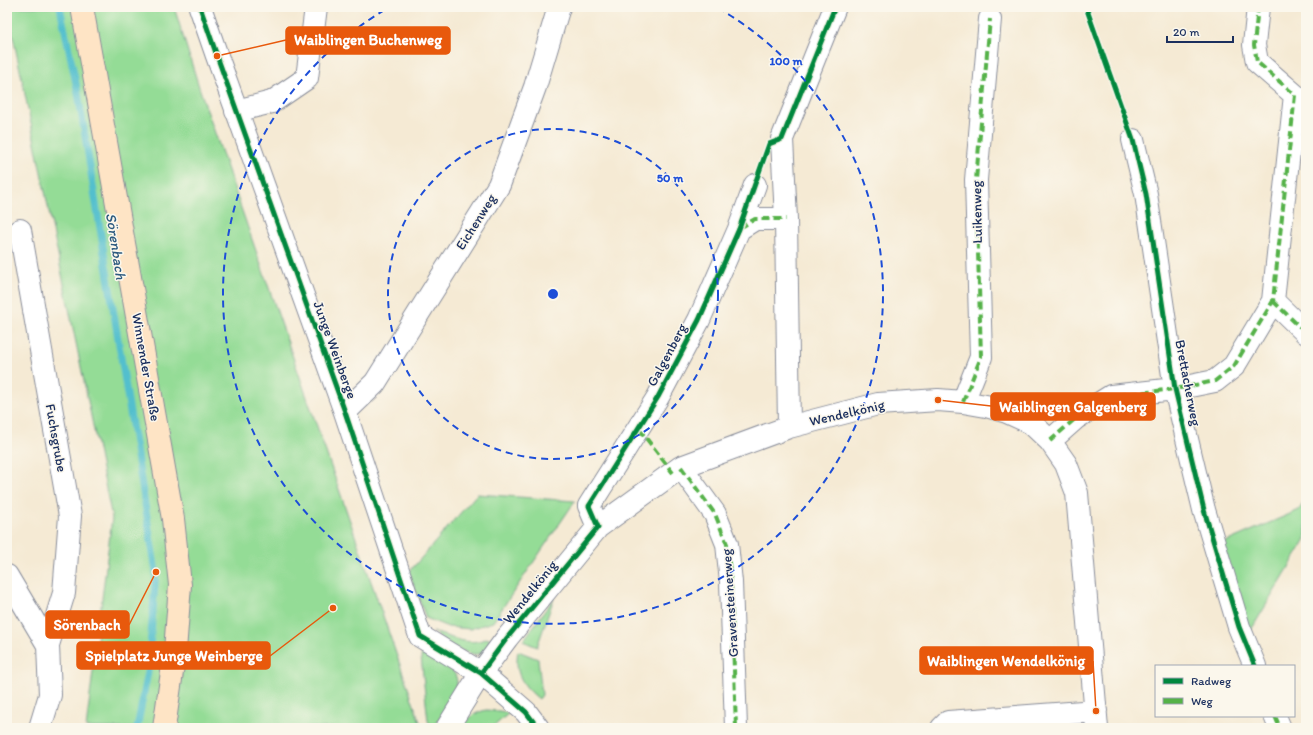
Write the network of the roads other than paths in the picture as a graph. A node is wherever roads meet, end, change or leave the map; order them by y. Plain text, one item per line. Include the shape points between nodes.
1 (82, 7) edge
2 (200, 7) edge
3 (316, 7) edge
4 (559, 7) edge
5 (835, 7) edge
6 (1258, 7) edge
7 (990, 18) dead end
8 (236, 110) junction
9 (1133, 140) dead end
10 (755, 185) dead end
11 (786, 219) junction
12 (738, 229) junction
13 (20, 230) dead end
14 (1273, 301) junction
15 (1306, 333) edge
16 (1175, 389) junction
17 (963, 402) junction
18 (345, 412) junction
19 (789, 427) junction
20 (1050, 441) junction
21 (681, 467) junction
22 (598, 526) junction
23 (7, 576) edge
24 (48, 645) junction
25 (1255, 665) edge
26 (481, 673) junction
27 (1275, 717) edge
28 (1097, 719) edge
29 (40, 728) edge
30 (164, 728) edge
31 (447, 728) edge
32 (538, 728) edge
33 (736, 728) edge
34 (942, 728) edge
35 (1280, 728) edge

1 - 30 street, Winnender Straße via 173,519 180,585 175,651
2 - 8 street, Junge Weinberge
3 - 8 street via 307,78 272,102
4 - 18 street, Eichenweg via 535,86 499,185 375,383
5 - 11 street via 782,139
6 - 14 street, Brettacherweg via 1254,44 1257,62 1296,95
7 - 17 street, Luikenweg via 976,180 981,357
8 - 18 street, Junge Weinberge
9 - 16 street, Brettacherweg via 1146,194
10 - 12 street, Galgenberg
11 - 12 street via 755,219
11 - 19 street
12 - 22 street, Galgenberg via 699,320 658,397 589,506
13 - 24 street, Fuchsgrube via 70,516 64,593
14 - 15 street
14 - 16 street, Brettacherweg via 1234,366 1215,381
16 - 20 street, Brettacherweg via 1111,396 1076,418
16 - 25 street, Brettacherweg via 1204,510 1239,627
17 - 19 street, Wendelkönig via 938,400 878,404
17 - 20 street, Wendelkönig via 1007,412 1031,423
18 - 26 street, Junge Weinberge via 420,636
19 - 21 street, Wendelkönig
20 - 28 street, Wendelkönig via 1066,464 1077,493
21 - 22 street, Wendelkönig
21 - 33 street, Gravensteinerweg via 715,514 728,544
22 - 26 street, Wendelkönig
23 - 24 street, Fuchsgrube
24 - 29 street, Fuchsgrube via 50,695
26 - 31 street, Wendelkönig
26 - 32 street, Junge Weinberge via 526,712
27 - 35 street
28 - 34 street, Wendelkönig via 948,722

